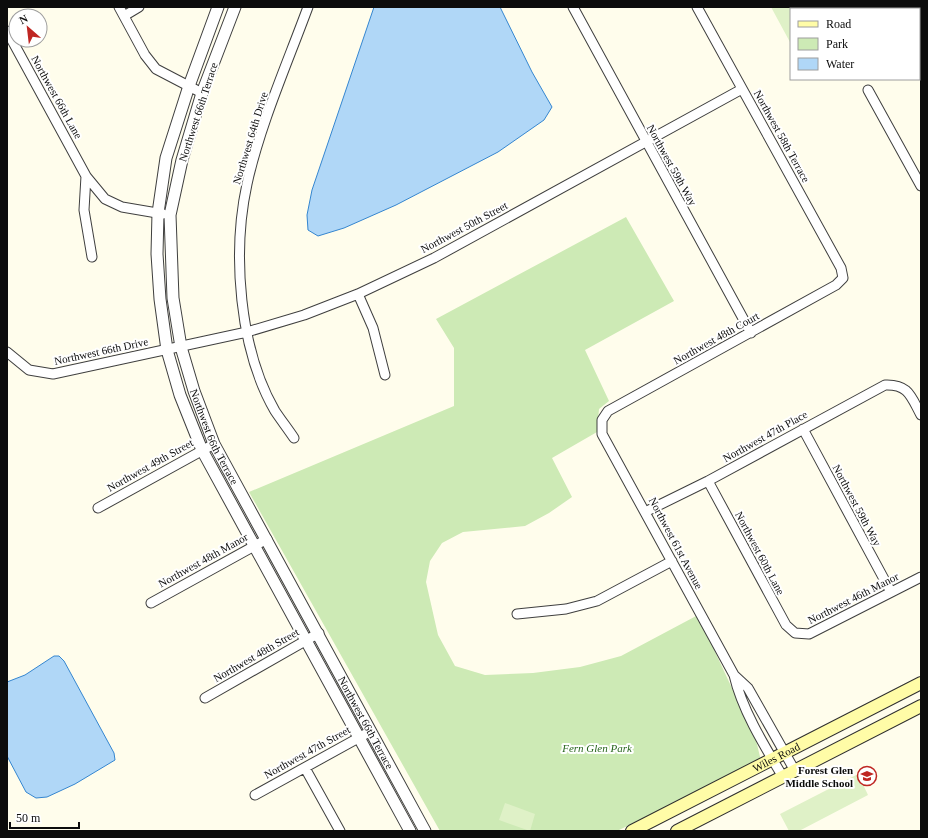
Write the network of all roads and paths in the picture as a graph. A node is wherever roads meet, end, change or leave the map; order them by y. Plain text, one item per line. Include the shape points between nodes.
1 (119, 7) edge
2 (139, 7) edge
3 (218, 7) edge
4 (235, 7) edge
5 (308, 7) edge
6 (573, 7) edge
7 (697, 7) edge
8 (124, 16) junction
9 (7, 31) edge
10 (189, 86) junction
11 (742, 88) junction
12 (868, 90) dead end
13 (202, 93) junction
14 (646, 142) junction
15 (86, 176) junction
16 (921, 186) edge
17 (158, 213) junction
18 (170, 215) junction
19 (92, 257) dead end
20 (842, 278) joint
21 (358, 294) junction
22 (247, 332) junction
23 (751, 333) junction
24 (181, 347) junction
25 (167, 350) junction
26 (7, 352) edge
27 (384, 375) dead end
28 (921, 416) edge
29 (602, 420) joint
30 (803, 429) junction
31 (294, 438) dead end
32 (214, 444) junction
33 (202, 450) junction
34 (708, 481) junction
35 (98, 508) dead end
36 (645, 512) junction
37 (267, 539) junction
38 (255, 546) junction
39 (672, 561) junction
40 (921, 577) edge
41 (891, 592) junction
42 (151, 603) dead end
43 (517, 614) dead end
44 (319, 633) junction
45 (795, 633) joint
46 (307, 640) junction
47 (734, 675) junction
48 (921, 683) edge
49 (205, 698) dead end
50 (921, 706) edge
51 (371, 731) junction
52 (359, 737) junction
53 (785, 753) junction
54 (772, 759) junction
55 (305, 768) junction
56 (795, 771) junction
57 (783, 777) junction
58 (255, 795) dead end
59 (340, 831) edge
60 (410, 831) edge
61 (425, 831) edge
62 (632, 831) edge
63 (677, 831) edge

1 - 8 street
2 - 8 street
3 - 10 street, Northwest 66th Terrace
4 - 13 street, Northwest 66th Terrace
5 - 22 street, Northwest 64th Drive via 261,136 247,184 239,238 240,287
6 - 14 street, Northwest 59th Way
7 - 11 street, Northwest 58th Terrace
8 - 10 street via 145,55 156,69
9 - 15 street, Northwest 66th Lane
10 - 13 street
10 - 17 street, Northwest 66th Terrace via 166,158
11 - 14 street, Northwest 50th Street
11 - 20 street, Northwest 58th Terrace via 841,268
12 - 16 street
13 - 18 street, Northwest 66th Terrace via 182,160
14 - 21 street, Northwest 50th Street via 434,258
14 - 23 street, Northwest 59th Way
15 - 17 street, Northwest 66th Lane via 105,199 122,207
15 - 19 street via 84,210
17 - 18 street, Northwest 66th Lane
17 - 25 street, Northwest 66th Terrace via 160,292
18 - 24 street, Northwest 66th Terrace via 173,298
20 - 23 street, Northwest 48th Court via 836,285
21 - 22 street, Northwest 50th Street
21 - 27 street via 373,328
22 - 24 street, Northwest 50th Street
22 - 31 street, Northwest 64th Drive via 263,384 275,410
23 - 29 street, Northwest 48th Court via 608,411
24 - 25 street, Northwest 66th Drive
24 - 32 street, Northwest 66th Terrace
25 - 26 street, Northwest 66th Drive via 53,374 29,370
25 - 33 street, Northwest 66th Terrace via 180,395
28 - 30 street, Northwest 47th Place via 907,390 897,384 885,385
29 - 36 street, Northwest 61st Avenue via 602,434
30 - 34 street, Northwest 47th Place
30 - 41 street, Northwest 59th Way
32 - 33 street, Northwest 49th Street
32 - 37 street, Northwest 66th Terrace
33 - 35 street, Northwest 49th Street
33 - 38 street, Northwest 66th Terrace
34 - 36 street, Northwest 47th Place
34 - 45 street, Northwest 60th Lane via 786,625
36 - 39 street, Northwest 61st Avenue
37 - 38 street, Northwest 48th Manor
37 - 44 street, Northwest 66th Terrace
38 - 42 street, Northwest 48th Manor
38 - 46 street, Northwest 66th Terrace
39 - 43 street via 597,601 566,609
39 - 47 street, Northwest 61st Avenue
40 - 41 street, Northwest 46th Manor
41 - 45 street, Northwest 46th Manor via 809,634
44 - 46 street, Northwest 48th Street
44 - 51 street, Northwest 66th Terrace
46 - 49 street, Northwest 48th Street
46 - 52 street, Northwest 66th Terrace
47 - 53 street, Northwest 61st Avenue via 748,688
47 - 54 street, Northwest 61st Avenue via 738,692
48 - 53 main road, Wiles Road
50 - 56 main road, Wiles Road
51 - 52 street, Northwest 47th Street
51 - 61 street, Northwest 66th Terrace
52 - 55 street, Northwest 47th Street
52 - 60 street, Northwest 66th Terrace
53 - 54 main road, Wiles Road
53 - 56 street, Northwest 61st Avenue
54 - 57 street, Northwest 61st Avenue
54 - 62 main road, Wiles Road
55 - 58 street, Northwest 47th Street
55 - 59 street
56 - 57 main road, Wiles Road
57 - 63 main road, Wiles Road

